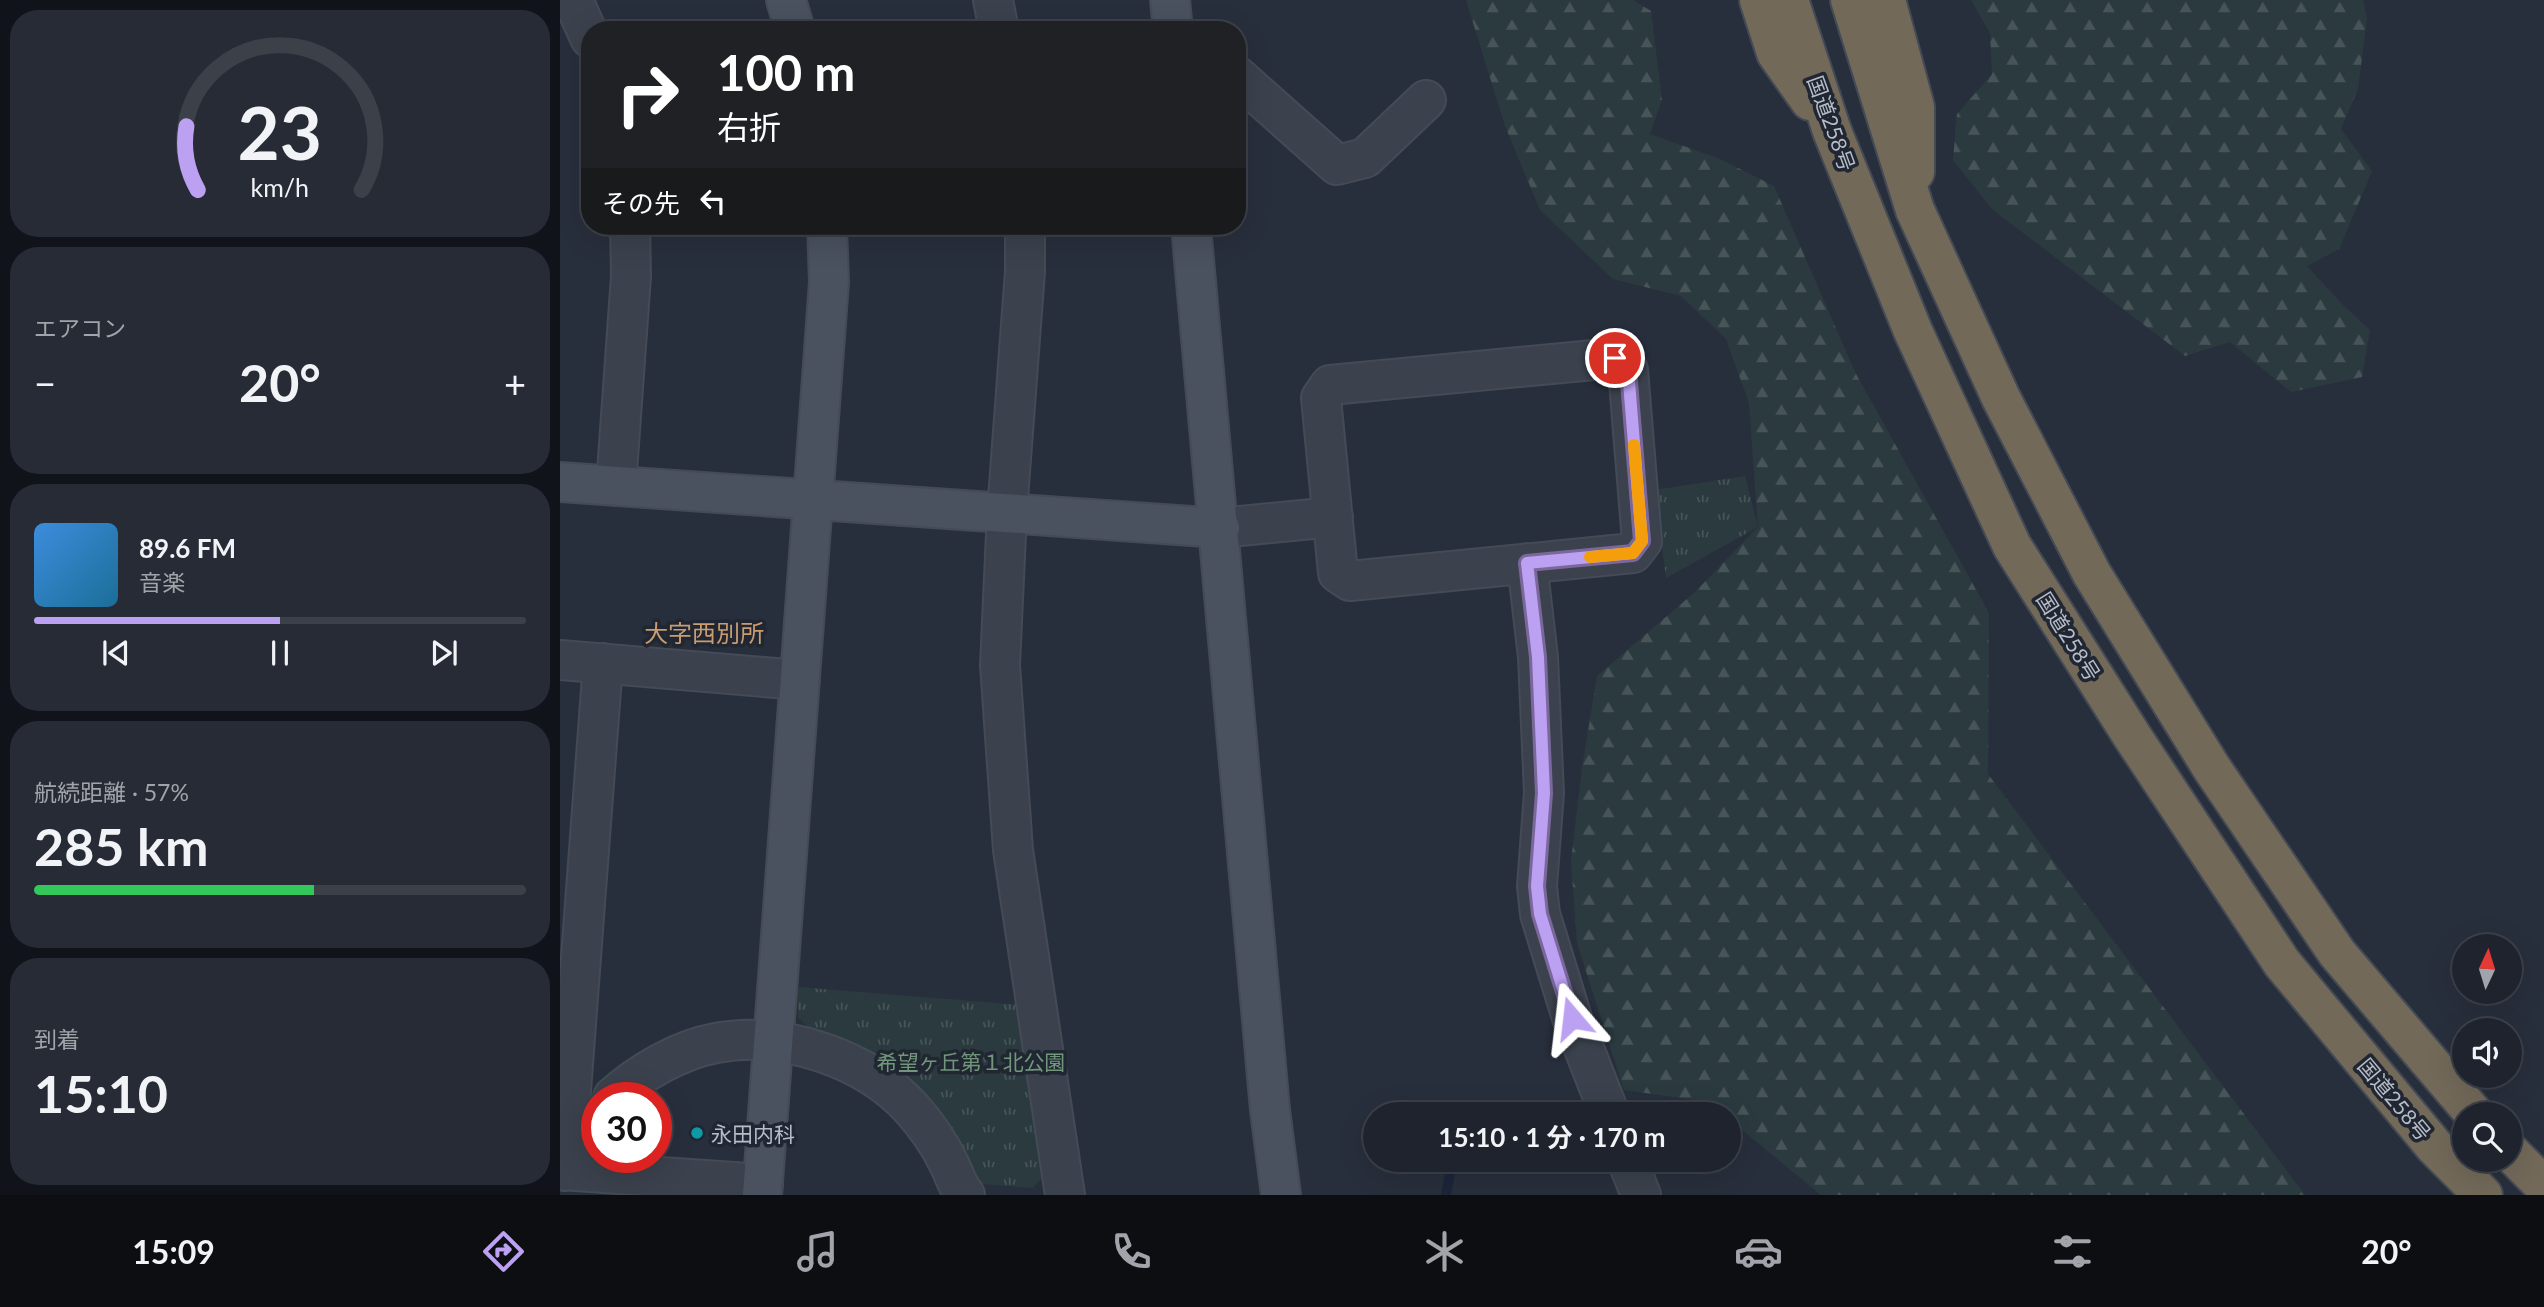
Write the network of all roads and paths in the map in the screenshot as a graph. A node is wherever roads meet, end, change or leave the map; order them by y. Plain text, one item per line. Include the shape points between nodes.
1 (573, 0) edge
2 (786, 0) edge
3 (993, 0) edge
4 (1170, 0) edge
5 (1759, 0) edge
6 (1789, 0) edge
7 (1850, 0) edge
8 (1886, 0) edge
9 (582, 21) edge
10 (792, 21) edge
11 (997, 21) edge
12 (1172, 21) edge
13 (1246, 84) edge
14 (1426, 100) dead end
15 (1832, 131) junction
16 (1914, 210) junction
17 (630, 235) edge
18 (827, 235) edge
19 (1025, 235) edge
20 (1192, 235) edge
21 (560, 481) edge
22 (616, 486) junction
23 (811, 501) junction
24 (1007, 512) junction
25 (1333, 517) junction
26 (1220, 528) junction
27 (1527, 563) junction
28 (560, 660) edge
29 (603, 663) junction
30 (800, 680) junction
31 (775, 1043) junction
32 (634, 1082) edge
33 (1605, 1102) edge
34 (2464, 1102) edge
35 (581, 1137) edge
36 (2522, 1164) edge
37 (563, 1170) edge
38 (1632, 1172) edge
39 (2544, 1186) edge
40 (762, 1190) edge
41 (965, 1195) edge
42 (1065, 1195) edge
43 (1281, 1195) edge
44 (1641, 1195) edge
45 (2483, 1195) edge

1 - 9 street
2 - 10 street
3 - 11 street
4 - 12 street
5 - 15 highway via 1776,54
6 - 15 highway, 国道258号
7 - 16 highway
8 - 16 highway via 1915,107
13 - 14 street via 1337,165 1365,158
15 - 45 highway, 国道258号 via 1913,331 2012,546 2282,963 2435,1147
16 - 34 highway via 2001,398 2092,574 2211,767 2337,953
17 - 22 street
18 - 23 street via 829,282
19 - 24 street
20 - 26 street
21 - 22 street
22 - 23 street
23 - 24 street
23 - 30 street
24 - 26 street
24 - 42 street via 1000,665 1009,810
25 - 26 street
25 - 27 street via 1338,573 1350,582
25 - 27 street via 1321,398 1330,385 1615,358 1628,370 1642,541 1633,553
26 - 43 street
27 - 33 street via 1538,657 1544,793 1537,873 1540,914 1572,1018
28 - 29 street
29 - 30 street
29 - 37 street
30 - 31 street
31 - 32 street via 717,1043 654,1068
31 - 40 street
31 - 41 street via 830,1056 895,1092 938,1144
35 - 37 street
36 - 39 highway
37 - 40 street
38 - 44 street

